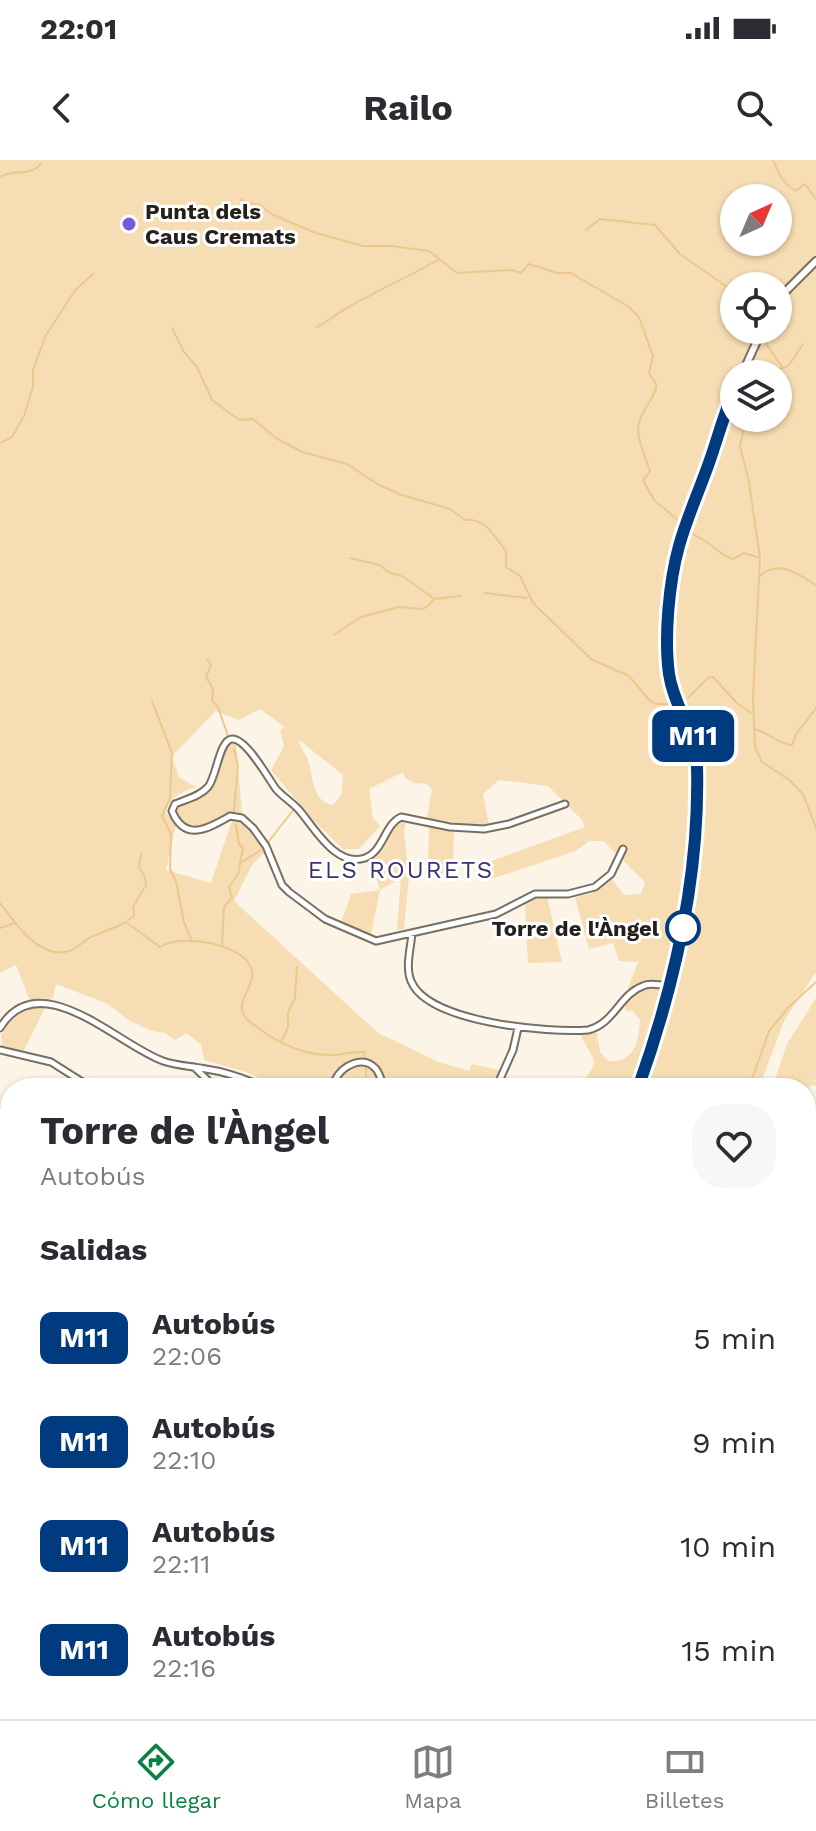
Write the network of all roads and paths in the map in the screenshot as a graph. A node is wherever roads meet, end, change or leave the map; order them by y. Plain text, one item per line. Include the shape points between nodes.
1 (816, 261) edge
2 (792, 285) edge
3 (720, 430) edge
4 (565, 804) dead end
5 (623, 849) dead end
6 (412, 933) junction
7 (669, 985) junction
8 (0, 1028) edge
9 (518, 1028) junction
10 (0, 1050) edge
11 (193, 1067) junction
12 (76, 1078) edge
13 (205, 1078) edge
14 (241, 1078) edge
15 (336, 1078) edge
16 (380, 1078) edge
17 (500, 1078) edge
18 (642, 1078) edge

1 - 2 street
3 - 7 street via 678,548 669,608 669,675 695,741 697,794 687,910
4 - 6 street via 484,829 401,817 371,854 351,858 324,840 247,748 232,739 224,745 205,790 172,807 177,822 196,831 230,816 247,820 266,846 282,885 325,919 376,941
5 - 6 street via 611,874 595,887 535,894 496,914
6 - 9 street via 408,972 415,989 455,1013
7 - 9 street via 636,989 597,1028
7 - 18 street
8 - 11 street via 17,1010 50,1003 165,1062
9 - 17 street
10 - 12 street via 51,1062
11 - 13 street
11 - 14 street
15 - 16 street via 341,1070 361,1062 372,1065

